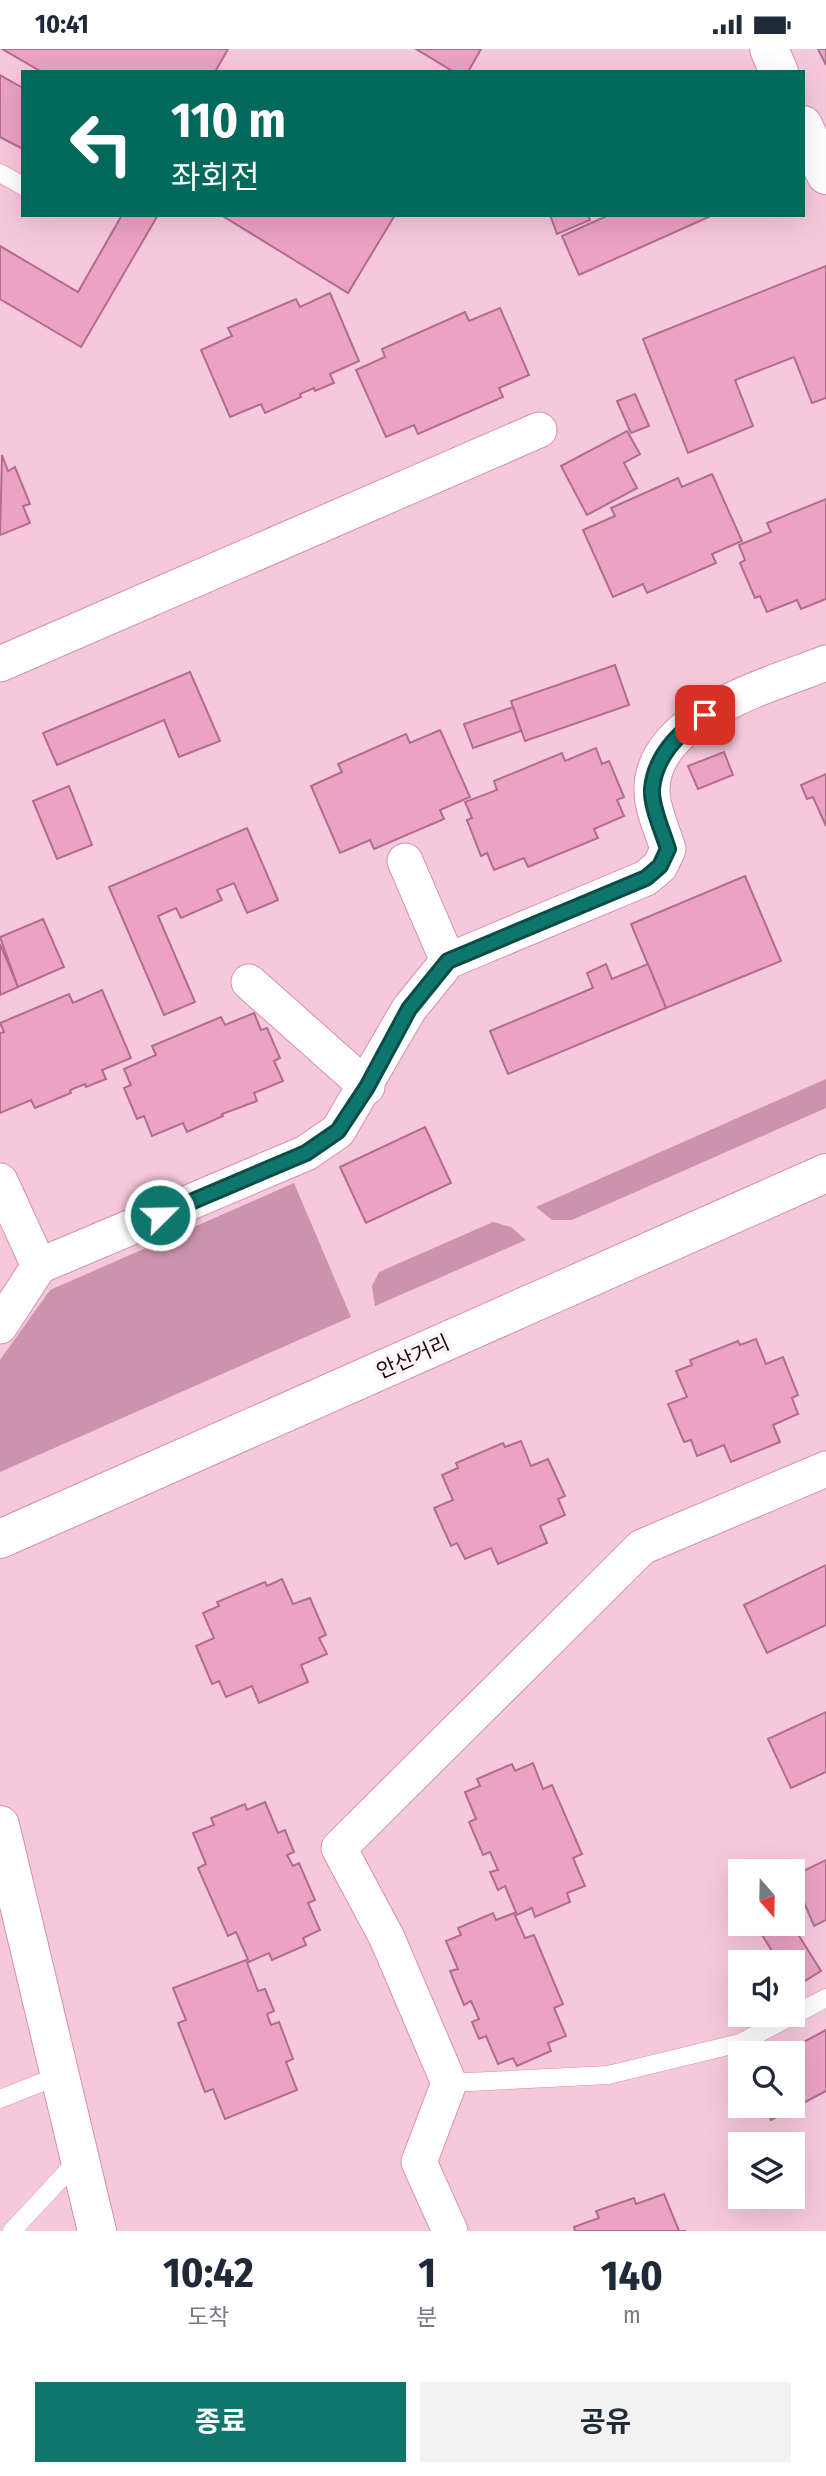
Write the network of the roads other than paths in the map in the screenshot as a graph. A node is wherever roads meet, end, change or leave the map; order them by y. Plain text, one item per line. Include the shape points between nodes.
1 (769, 49) edge
2 (778, 70) edge
3 (805, 129) edge
4 (0, 173) edge
5 (826, 174) edge
6 (21, 185) edge
7 (539, 430) dead end
8 (826, 663) edge
9 (0, 664) edge
10 (405, 861) dead end
11 (448, 961) junction
12 (249, 982) dead end
13 (367, 1087) junction
14 (826, 1173) edge
15 (0, 1181) edge
16 (38, 1266) junction
17 (0, 1326) edge
18 (826, 1469) edge
19 (0, 1539) edge
20 (0, 1825) edge
21 (826, 1998) edge
22 (58, 2076) junction
23 (449, 2083) junction
24 (0, 2099) edge
25 (79, 2159) junction
26 (12, 2231) edge
27 (97, 2231) edge
28 (450, 2231) edge

1 - 2 main road
3 - 5 main road
4 - 6 lane
7 - 9 street
8 - 11 street via 718,706 672,742 658,765 652,792 668,849 660,866 646,878
10 - 11 street
11 - 13 street via 409,1009
12 - 13 street
13 - 16 street via 338,1131 306,1153
14 - 19 main road, 안산거리
15 - 16 street
16 - 17 street
18 - 23 street via 642,1547 338,1849 387,1938
20 - 22 main road
21 - 23 lane via 740,2043 608,2075
22 - 24 lane
22 - 25 main road
23 - 28 street via 419,2162
25 - 26 lane
25 - 27 main road

